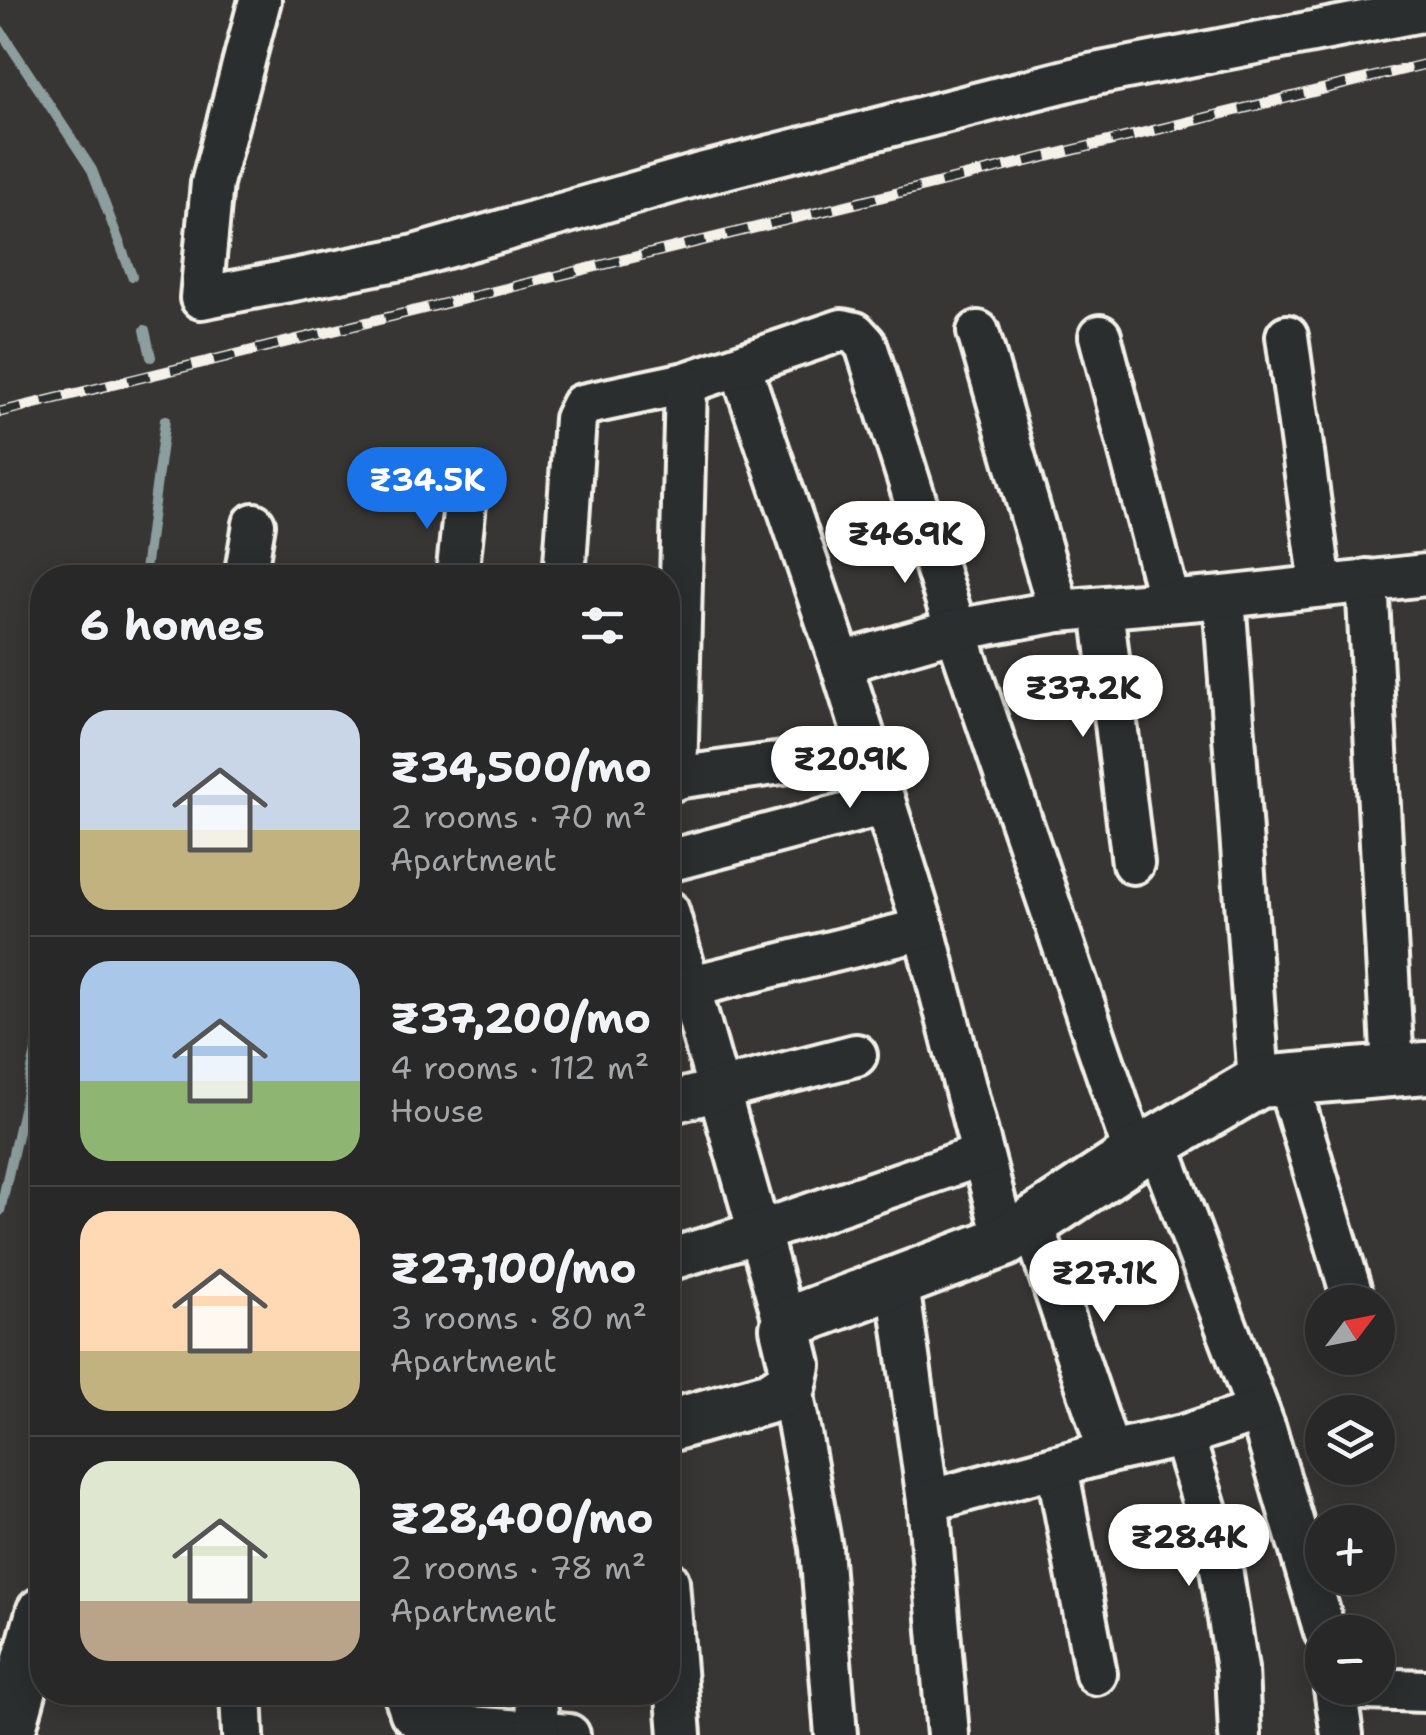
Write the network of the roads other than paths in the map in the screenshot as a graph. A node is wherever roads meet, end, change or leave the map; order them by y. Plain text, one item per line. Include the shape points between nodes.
1 (260, 0) edge
2 (1426, 10) edge
3 (978, 332) dead end
4 (1100, 336) dead end
5 (1287, 336) dead end
6 (740, 366) junction
7 (686, 384) junction
8 (466, 494) dead end
9 (254, 524) dead end
10 (247, 565) edge
11 (458, 565) edge
12 (565, 565) edge
13 (680, 565) edge
14 (1426, 575) edge
15 (1367, 580) junction
16 (1321, 584) junction
17 (1224, 597) junction
18 (1168, 601) junction
19 (1102, 608) junction
20 (1059, 611) junction
21 (956, 630) junction
22 (841, 663) junction
23 (868, 751) junction
24 (680, 778) edge
25 (885, 804) junction
26 (680, 858) edge
27 (1133, 863) dead end
28 (924, 929) junction
29 (680, 957) edge
30 (688, 987) junction
31 (856, 1055) dead end
32 (1410, 1068) edge
33 (1273, 1081) junction
34 (718, 1092) junction
35 (680, 1100) edge
36 (1146, 1148) junction
37 (982, 1155) junction
38 (1018, 1231) junction
39 (759, 1232) junction
40 (680, 1256) edge
41 (898, 1284) junction
42 (1348, 1285) edge
43 (786, 1328) junction
44 (791, 1384) junction
45 (1258, 1411) junction
46 (680, 1423) edge
47 (1184, 1436) junction
48 (1109, 1452) junction
49 (1058, 1466) junction
50 (928, 1501) junction
51 (1320, 1615) edge
52 (30, 1656) edge
53 (1096, 1674) dead end
54 (1395, 1690) edge
55 (1426, 1691) edge
56 (241, 1705) edge
57 (408, 1705) edge
58 (678, 1705) edge
59 (1338, 1705) edge
60 (548, 1719) edge
61 (8, 1735) edge
62 (242, 1735) edge
63 (680, 1735) edge
64 (836, 1735) edge
65 (948, 1735) edge
66 (1240, 1735) edge
67 (1342, 1735) edge

1 - 2 street via 212,183 201,298 411,257 1085,76
3 - 20 street
4 - 18 street
5 - 16 street
6 - 7 street
6 - 21 street via 842,330 866,344
6 - 22 street
7 - 12 street via 582,405 574,419
7 - 13 street
8 - 11 street
9 - 10 street
14 - 15 street
15 - 16 street
15 - 32 street
16 - 17 street
17 - 18 street
17 - 33 street
18 - 19 street
19 - 20 street
19 - 27 street
20 - 21 street
21 - 22 street
21 - 36 street
22 - 23 street
23 - 24 street
23 - 25 street
25 - 26 street
25 - 28 street
28 - 30 street
28 - 37 street
29 - 30 street
30 - 34 street
31 - 34 street
32 - 33 street
33 - 36 street
33 - 42 street
34 - 35 street
34 - 39 street
36 - 38 street
36 - 45 street
37 - 38 street
37 - 39 street
38 - 41 street
38 - 48 street
39 - 40 street
39 - 43 street
41 - 43 street
41 - 50 street
43 - 44 street via 795,1366
44 - 46 street via 771,1397
44 - 64 street via 821,1548
45 - 47 street
45 - 51 street
47 - 48 street
47 - 66 street via 1218,1549
48 - 49 street
49 - 50 street
49 - 53 street
50 - 65 street
52 - 61 street
54 - 55 street
56 - 62 street
57 - 60 street via 423,1723
58 - 63 street
59 - 67 street

